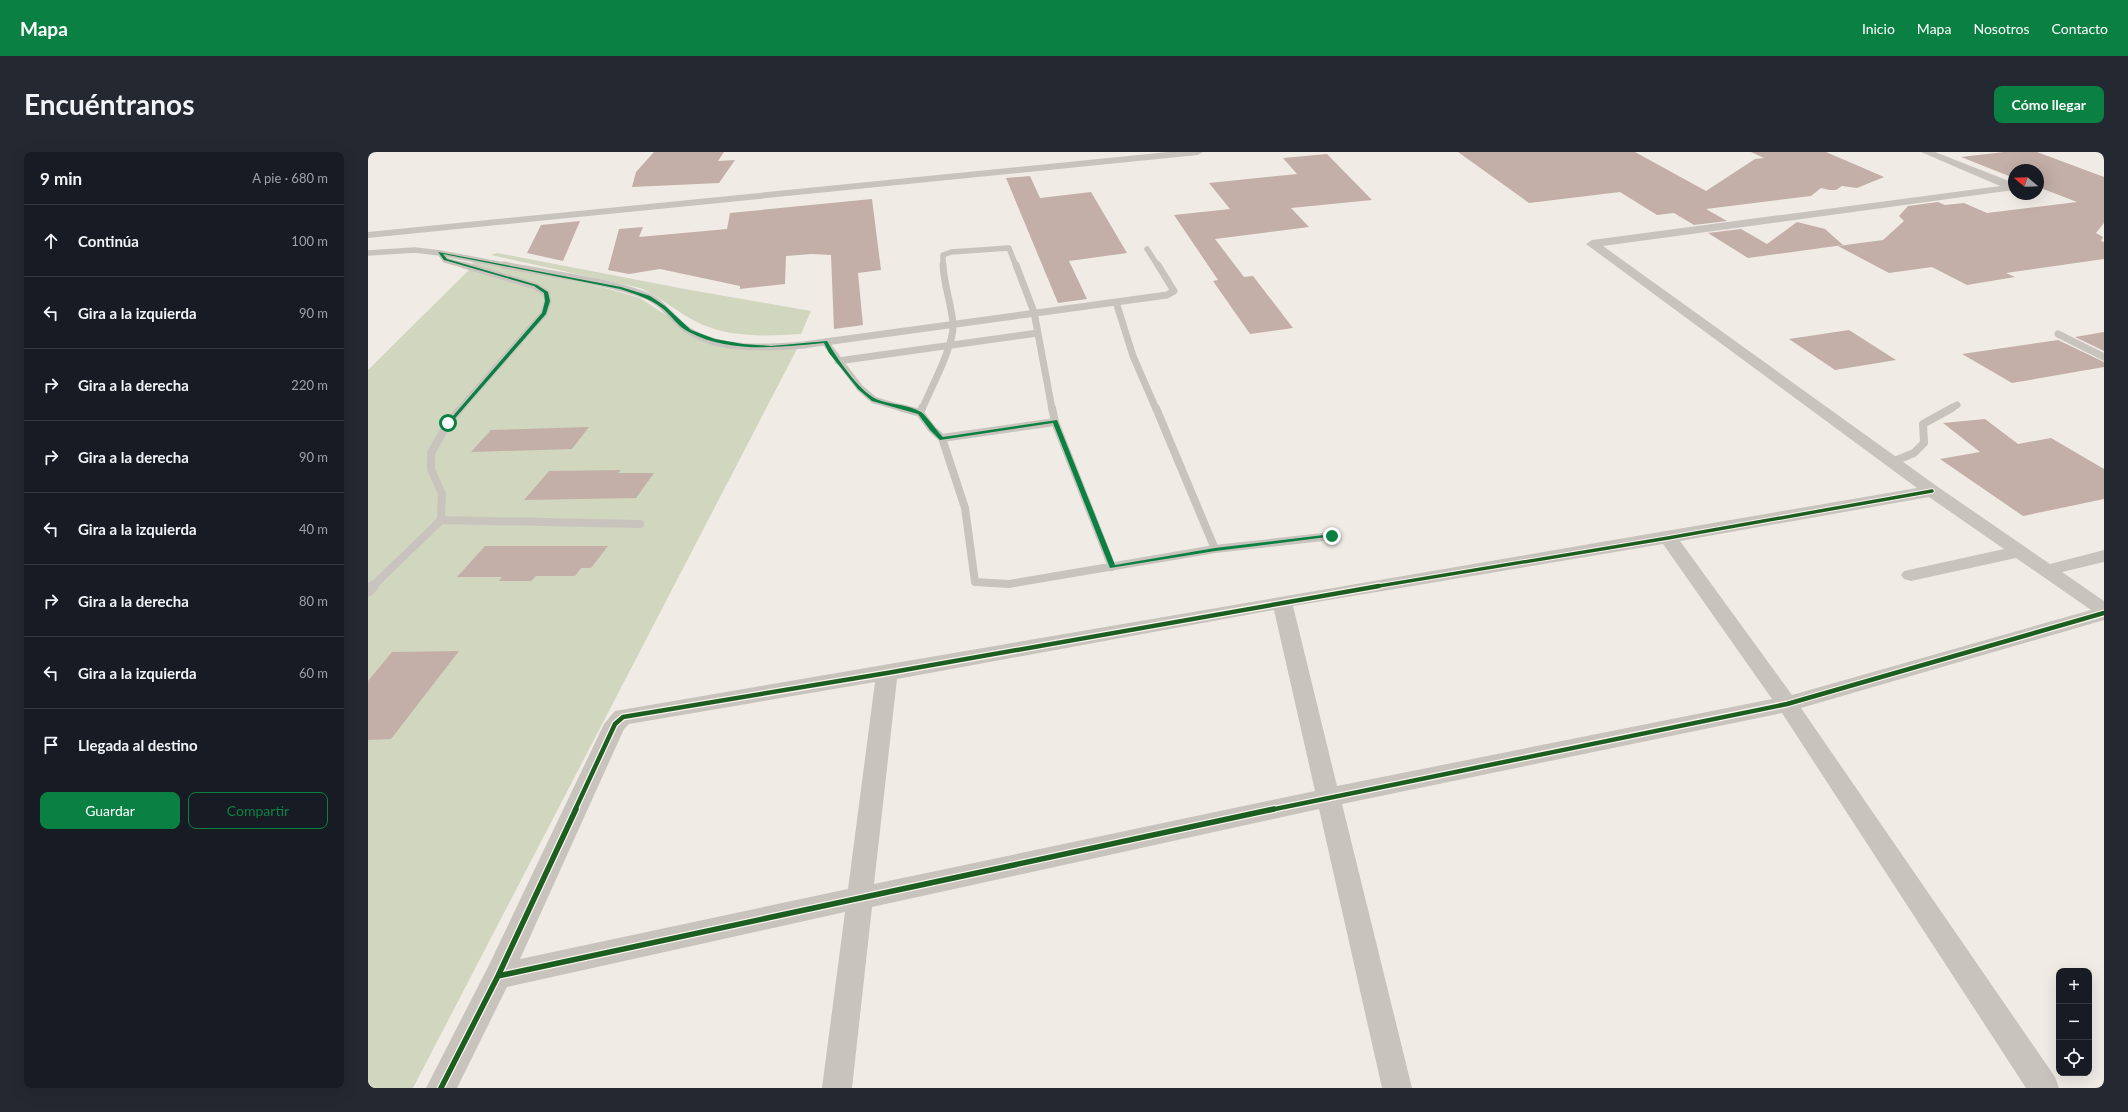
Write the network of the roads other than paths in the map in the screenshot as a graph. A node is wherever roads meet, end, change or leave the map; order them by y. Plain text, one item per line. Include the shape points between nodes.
1 (1198, 152) edge
2 (1926, 152) edge
3 (368, 235) edge
4 (1147, 249) dead end
5 (440, 252) junction
6 (368, 253) edge
7 (1116, 302) junction
8 (1034, 312) junction
9 (953, 324) junction
10 (1038, 333) junction
11 (2058, 334) dead end
12 (825, 342) junction
13 (949, 346) junction
14 (2104, 357) edge
15 (838, 361) junction
16 (1958, 405) dead end
17 (920, 413) junction
18 (1055, 422) junction
19 (942, 438) junction
20 (1892, 462) junction
21 (1932, 491) junction
22 (441, 520) junction
23 (640, 524) dead end
24 (1332, 536) dead end
25 (1668, 538) junction
26 (1215, 549) junction
27 (2021, 552) junction
28 (2104, 556) edge
29 (1112, 567) junction
30 (2047, 570) junction
31 (1911, 574) dead end
32 (368, 591) edge
33 (1282, 602) junction
34 (2104, 610) edge
35 (2104, 613) edge
36 (887, 673) junction
37 (1787, 704) junction
38 (1328, 797) junction
39 (860, 897) junction
40 (498, 976) junction
41 (441, 1088) edge
42 (837, 1088) edge
43 (1397, 1088) edge
44 (2044, 1088) edge

1 - 3 street
2 - 20 street via 2013,187 1592,244
4 - 7 lane via 1174,291 1154,298
5 - 6 lane via 415,250
5 - 12 lane via 642,294 663,307 690,331 714,340 771,347
5 - 22 lane via 445,260 535,286 546,293 548,301 544,313 448,423 431,453 431,469 442,494
7 - 8 lane
7 - 26 lane via 1133,356
8 - 9 lane
8 - 9 lane via 1009,248 951,252 943,256 944,284
8 - 10 lane
9 - 12 lane
9 - 13 lane
10 - 13 lane
10 - 18 lane
11 - 14 lane
12 - 15 lane
13 - 15 lane
13 - 17 lane
15 - 17 lane via 860,388 874,400
16 - 20 lane via 1923,424 1924,443 1914,453
17 - 19 lane
18 - 19 lane
18 - 29 lane
19 - 29 lane via 965,508 975,582 1009,584
20 - 21 street
21 - 25 street
21 - 27 street
22 - 23 lane
22 - 32 lane
24 - 26 lane
25 - 33 street
25 - 37 street
26 - 29 lane
27 - 30 street
27 - 31 street
28 - 30 street
30 - 34 street
33 - 36 street
33 - 38 street
35 - 37 street
36 - 39 street
36 - 40 street via 623,717 615,724
37 - 38 street
37 - 44 street
38 - 39 street
38 - 43 street
39 - 40 street
39 - 42 street
40 - 41 street

